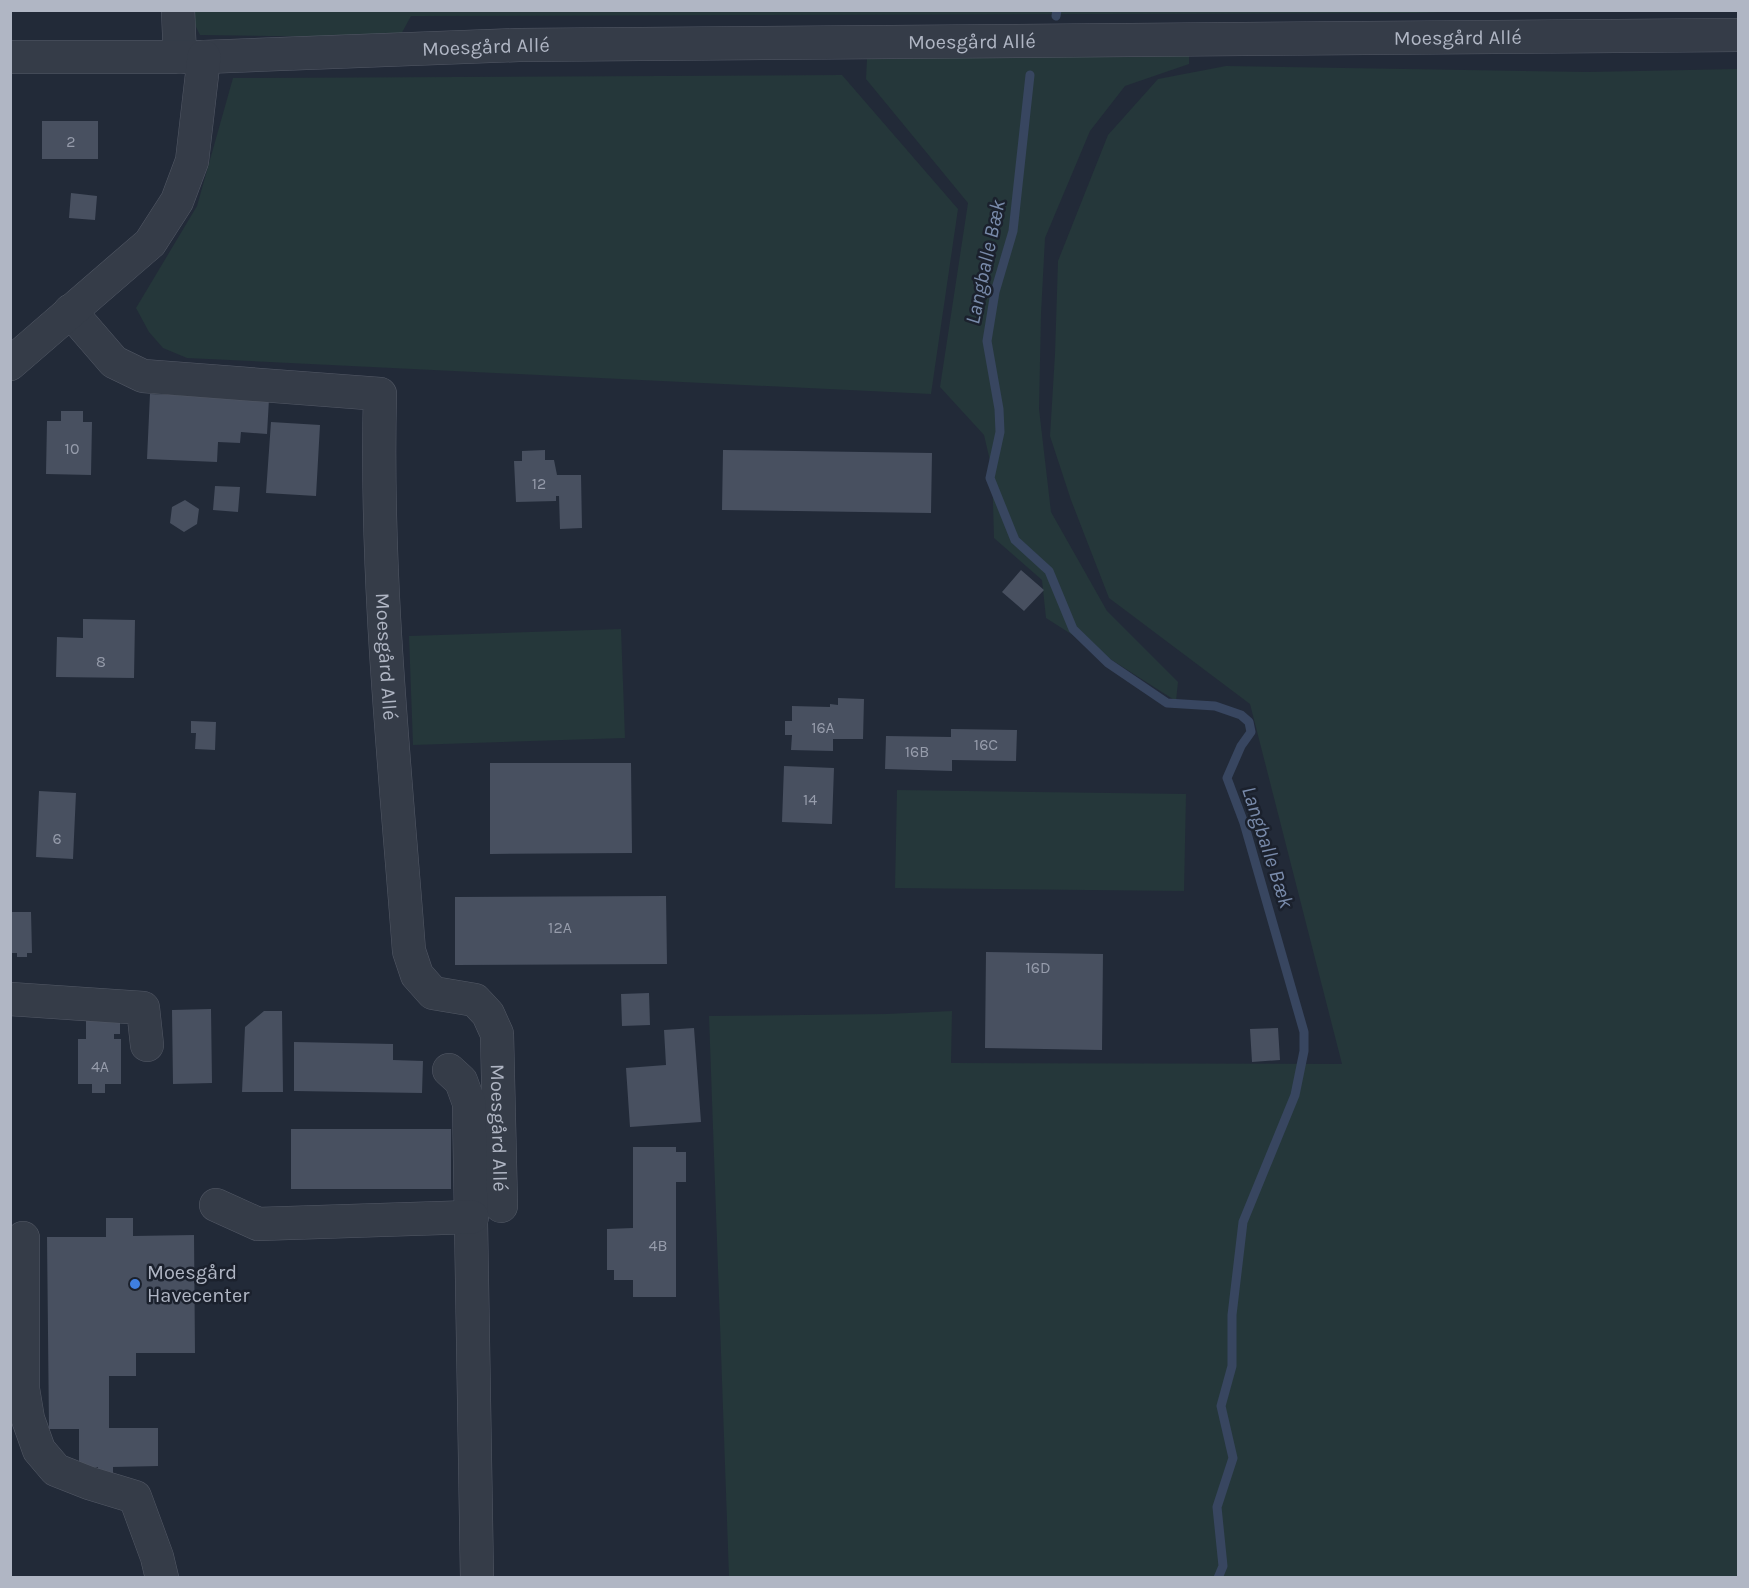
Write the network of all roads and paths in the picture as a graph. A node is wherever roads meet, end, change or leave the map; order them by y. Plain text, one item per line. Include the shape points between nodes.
1 (178, 10) edge
2 (1738, 35) edge
3 (10, 57) edge
4 (192, 57) junction
5 (70, 311) junction
6 (10, 364) edge
7 (10, 999) edge
8 (147, 1046) dead end
9 (449, 1070) dead end
10 (216, 1205) dead end
11 (487, 1211) junction
12 (23, 1238) dead end
13 (162, 1578) edge
14 (477, 1578) edge

1 - 4 street
2 - 4 street, Moesgård Allé via 519,45
3 - 4 street, Moesgård Allé
4 - 5 street via 192,161 177,201 150,243
5 - 6 street
5 - 11 street, Moesgård Allé via 114,362 143,376 380,394 382,590 409,951 417,975 434,993 475,1000 488,1014 497,1034
7 - 8 street via 143,1008
9 - 11 street via 461,1081 469,1103
10 - 11 street via 258,1224
11 - 14 street
12 - 13 street via 23,1389 39,1450 56,1470 135,1497

